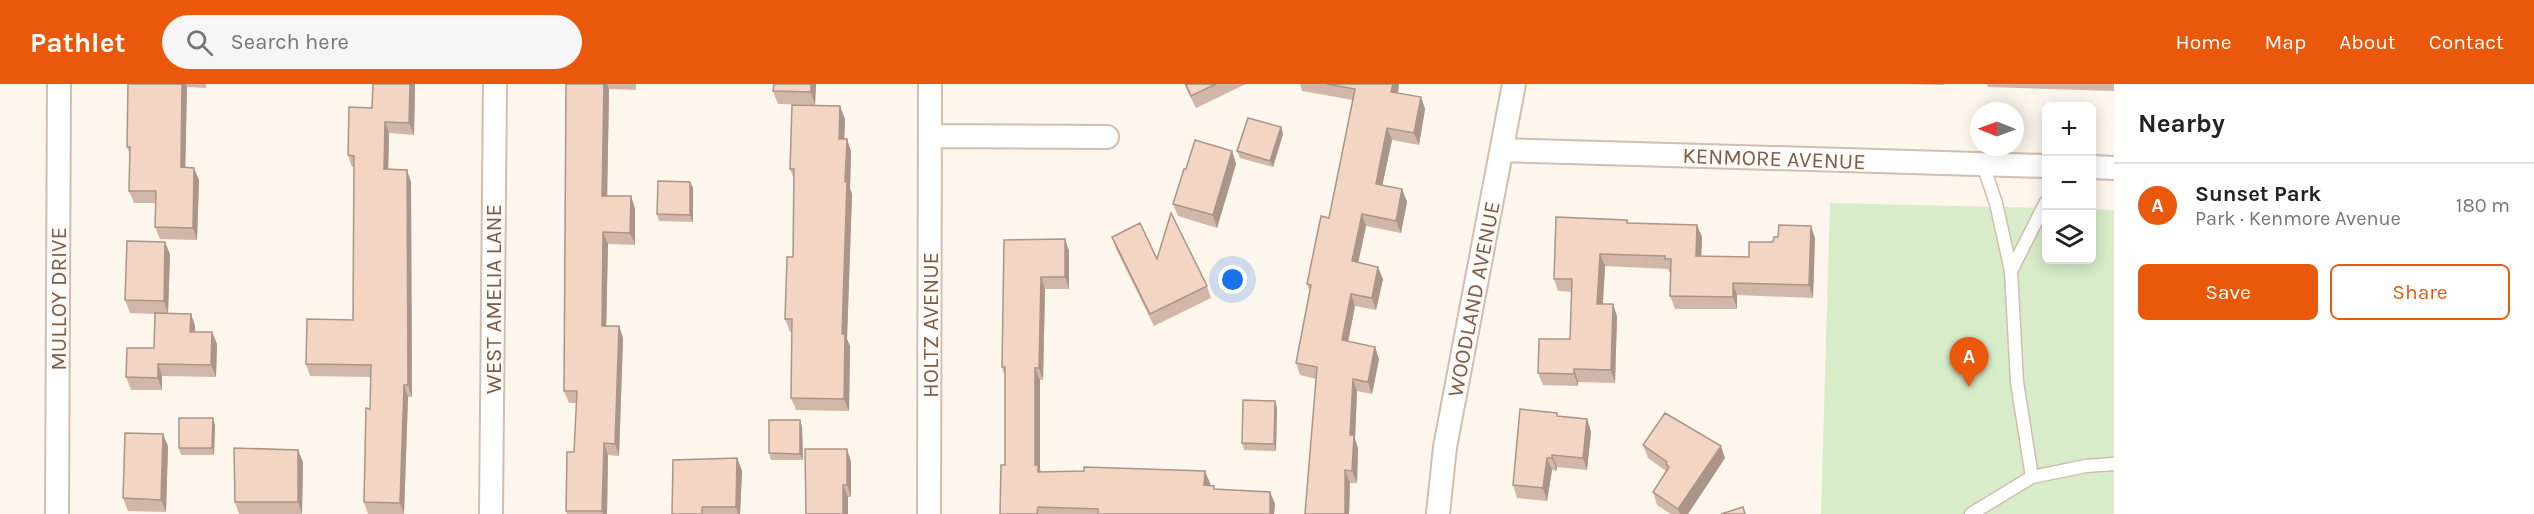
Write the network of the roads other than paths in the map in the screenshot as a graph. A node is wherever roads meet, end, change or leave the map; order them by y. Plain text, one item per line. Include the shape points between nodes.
1 (59, 84) edge
2 (495, 84) edge
3 (930, 84) edge
4 (1514, 84) edge
5 (930, 136) junction
6 (1107, 137) dead end
7 (1502, 150) junction
8 (1983, 165) junction
9 (2042, 166) edge
10 (2096, 167) edge
11 (2114, 168) edge
12 (2042, 210) edge
13 (2011, 271) junction
14 (2114, 464) edge
15 (2032, 477) junction
16 (57, 514) edge
17 (491, 514) edge
18 (929, 514) edge
19 (1438, 514) edge
20 (1971, 514) edge

1 - 16 street, MULLOY DRIVE
2 - 17 street, WEST AMELIA LANE
3 - 5 street, HOLTZ AVENUE
4 - 7 street, WOODLAND AVENUE
5 - 6 street
5 - 18 street, HOLTZ AVENUE
7 - 8 street, KENMORE AVENUE
7 - 19 street, WOODLAND AVENUE via 1444,447
8 - 9 street, KENMORE AVENUE
8 - 13 lane
10 - 11 street
12 - 13 lane
13 - 15 lane via 2017,382
14 - 15 lane
15 - 20 lane

